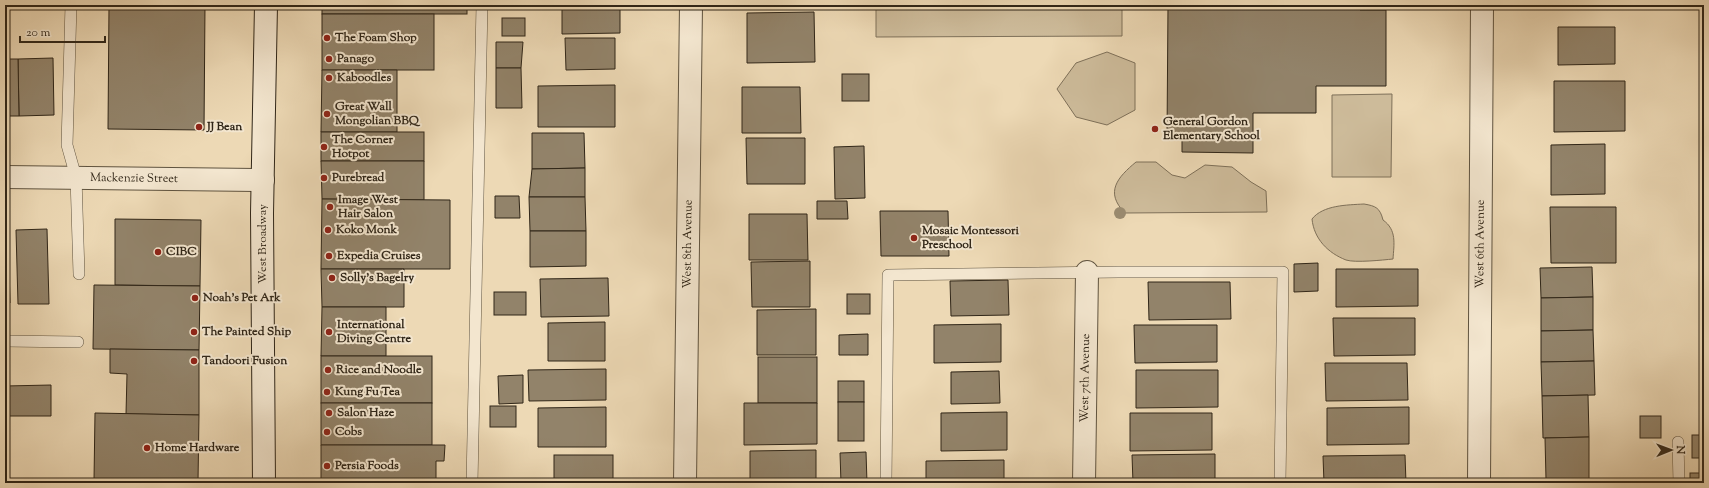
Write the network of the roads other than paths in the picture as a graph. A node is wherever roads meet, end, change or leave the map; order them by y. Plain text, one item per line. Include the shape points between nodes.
1 (71, 5) edge
2 (266, 5) edge
3 (482, 5) edge
4 (691, 5) edge
5 (1482, 5) edge
6 (5, 177) edge
7 (76, 177) junction
8 (263, 180) junction
9 (1087, 272) junction
10 (79, 274) dead end
11 (5, 341) edge
12 (78, 342) dead end
13 (1678, 442) dead end
14 (264, 483) edge
15 (472, 483) edge
16 (685, 483) edge
17 (886, 483) edge
18 (1084, 483) edge
19 (1280, 483) edge
20 (1479, 483) edge
21 (1679, 483) edge

1 - 7 lane via 67,145
2 - 8 street, West Broadway
3 - 15 lane
4 - 16 street, West 8th Avenue
5 - 20 street, West 6th Avenue
6 - 7 street, Mackenzie Street
7 - 8 street, Mackenzie Street
7 - 10 lane
8 - 14 street, West Broadway
9 - 17 lane via 888,275
9 - 18 street, West 7th Avenue
9 - 19 lane via 1283,272
11 - 12 lane
13 - 21 lane

